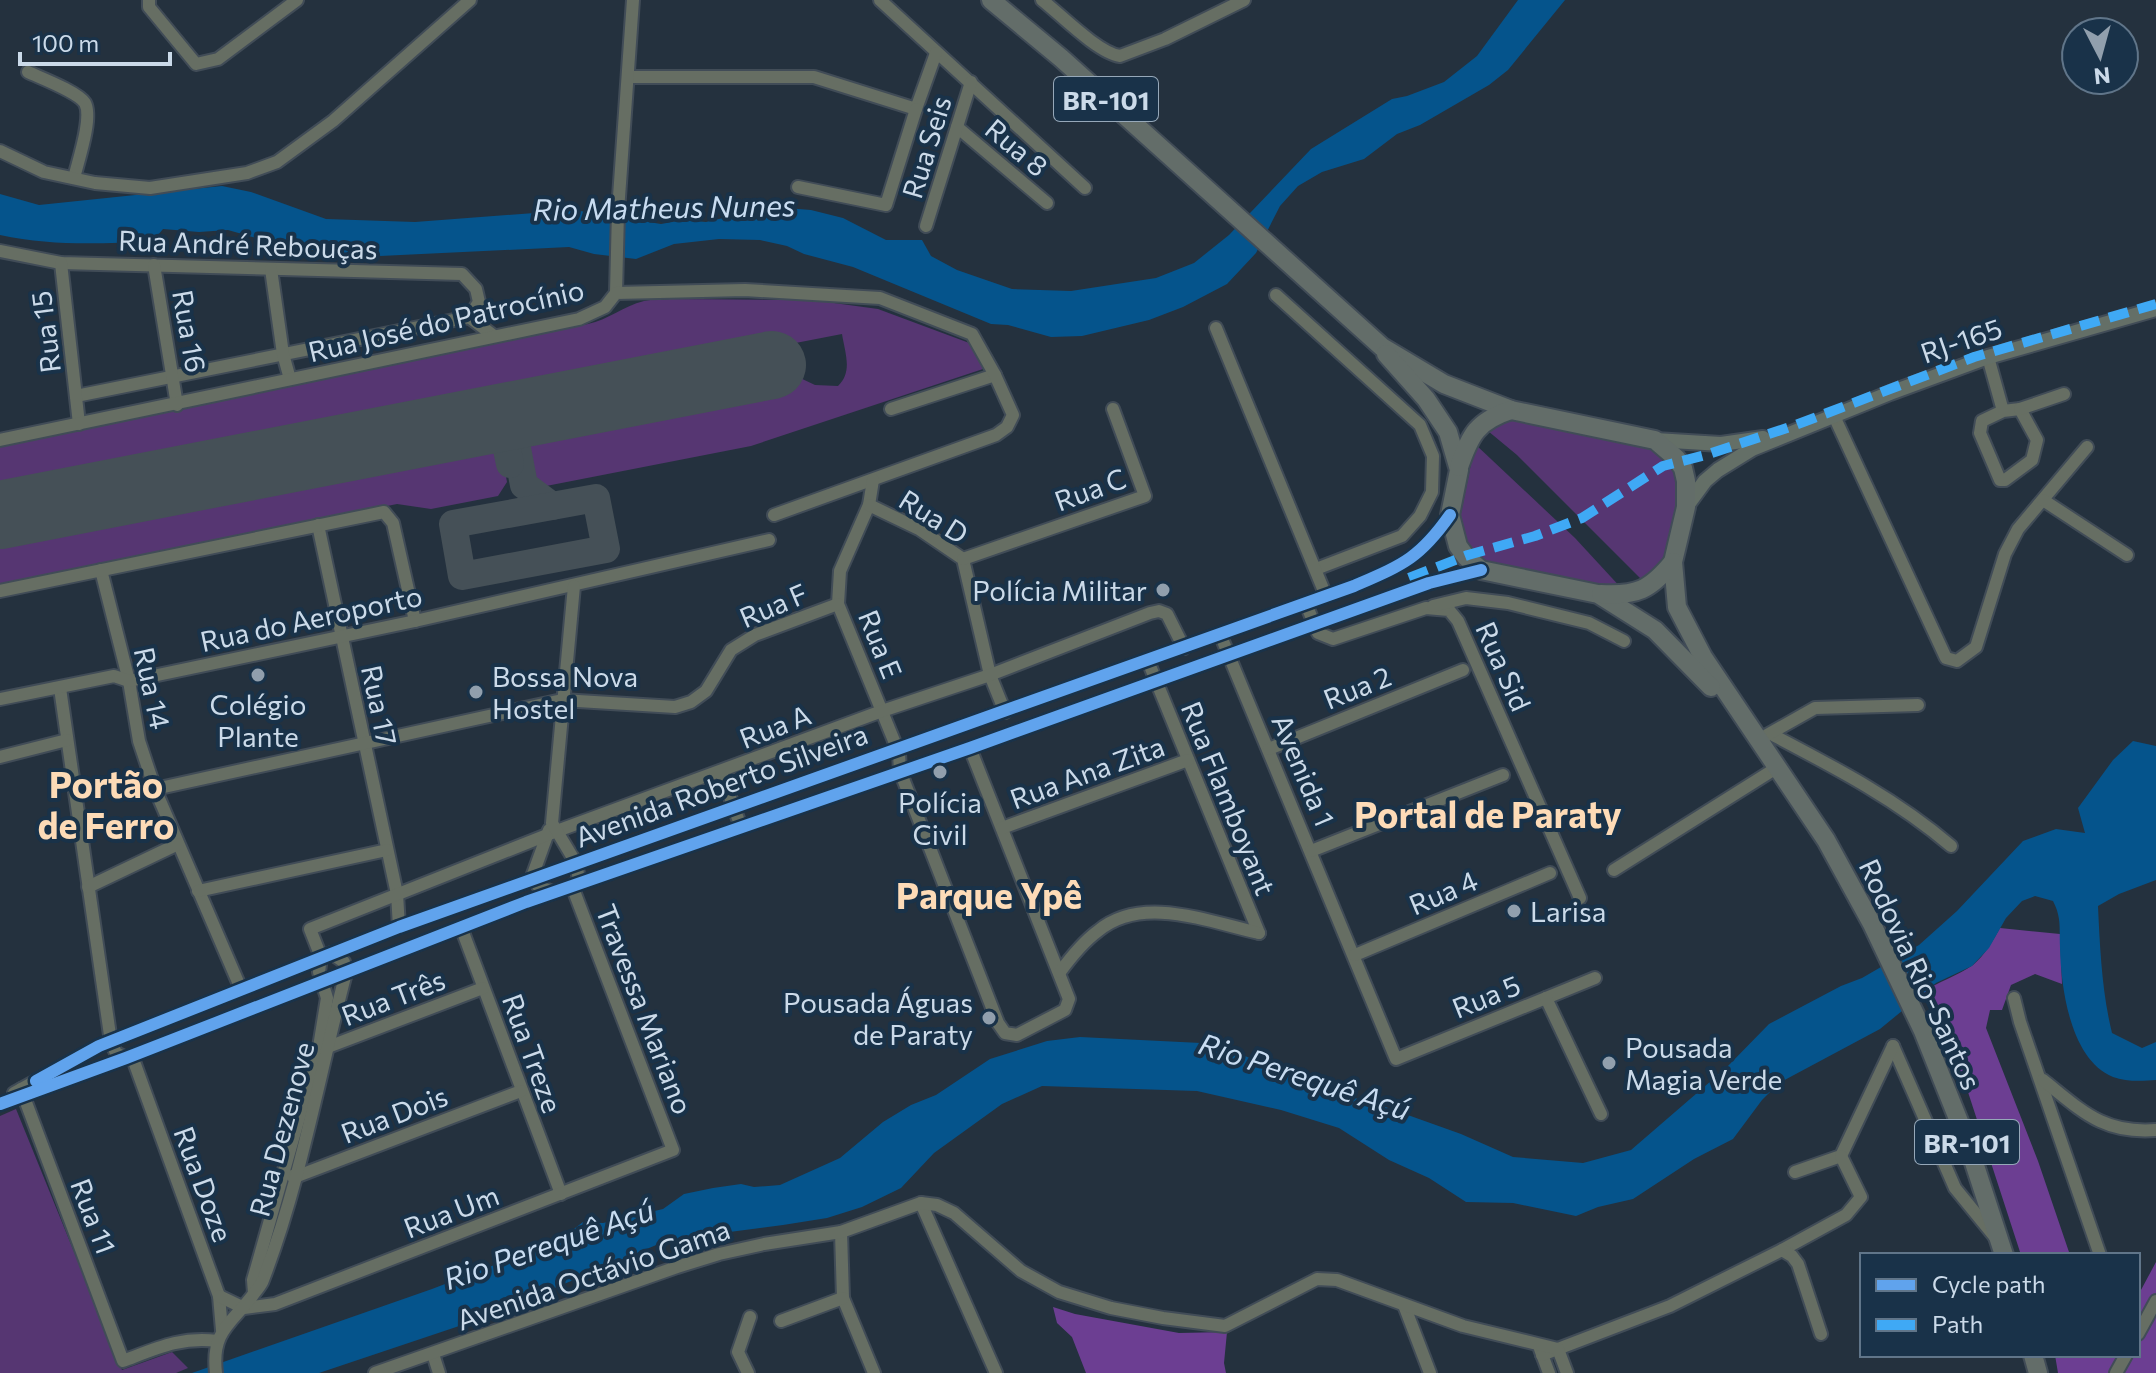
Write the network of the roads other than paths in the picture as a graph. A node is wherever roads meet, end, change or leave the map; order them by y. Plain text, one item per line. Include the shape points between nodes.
1 (149, 0) edge
2 (297, 0) edge
3 (470, 0) edge
4 (633, 0) edge
5 (880, 0) edge
6 (991, 0) edge
7 (1042, 0) edge
8 (1244, 0) edge
9 (936, 53) junction
10 (28, 72) dead end
11 (628, 77) junction
12 (971, 82) junction
13 (916, 109) junction
14 (957, 127) junction
15 (0, 151) edge
16 (74, 178) junction
17 (798, 187) dead end
18 (1085, 188) dead end
19 (1047, 203) dead end
20 (926, 226) dead end
21 (0, 251) edge
22 (61, 263) junction
23 (154, 265) junction
24 (271, 269) junction
25 (616, 293) junction
26 (1276, 295) dead end
27 (2156, 309) edge
28 (469, 317) junction
29 (1216, 328) dead end
30 (494, 336) junction
31 (1382, 347) junction
32 (283, 354) junction
33 (1988, 357) junction
34 (995, 375) junction
35 (174, 376) junction
36 (290, 379) junction
37 (2064, 394) dead end
38 (76, 396) junction
39 (177, 405) junction
40 (891, 409) dead end
41 (1113, 409) dead end
42 (2020, 409) junction
43 (1511, 410) junction
44 (2003, 411) junction
45 (1834, 416) junction
46 (79, 424) junction
47 (1787, 435) junction
48 (0, 440) edge
49 (1655, 440) junction
50 (2087, 447) dead end
51 (1459, 470) junction
52 (873, 480) junction
53 (2043, 500) junction
54 (869, 505) junction
55 (1686, 507) junction
56 (774, 515) dead end
57 (1450, 515) junction
58 (318, 525) junction
59 (769, 540) dead end
60 (2127, 555) dead end
61 (963, 559) junction
62 (1673, 562) junction
63 (1316, 569) junction
64 (101, 570) junction
65 (1481, 570) junction
66 (574, 586) junction
67 (0, 591) edge
68 (1598, 594) junction
69 (1326, 596) junction
70 (838, 604) junction
71 (1306, 604) junction
72 (1426, 608) junction
73 (415, 621) junction
74 (1314, 623) junction
75 (1220, 634) junction
76 (341, 636) junction
77 (1624, 641) dead end
78 (1184, 648) junction
79 (1229, 654) junction
80 (1148, 661) junction
81 (1463, 670) dead end
82 (990, 675) junction
83 (1156, 680) junction
84 (129, 681) junction
85 (60, 688) junction
86 (0, 699) edge
87 (562, 700) junction
88 (1918, 705) dead end
89 (882, 711) junction
90 (1005, 712) junction
91 (1760, 735) junction
92 (67, 740) junction
93 (365, 745) junction
94 (970, 748) junction
95 (895, 749) junction
96 (1269, 749) junction
97 (0, 757) edge
98 (869, 758) junction
99 (1188, 760) junction
100 (1778, 767) junction
101 (900, 771) junction
102 (721, 772) junction
103 (1503, 775) dead end
104 (880, 778) junction
105 (155, 789) junction
106 (733, 807) junction
107 (741, 827) junction
108 (1002, 828) junction
109 (552, 830) junction
110 (178, 844) junction
111 (1951, 846) dead end
112 (387, 850) junction
113 (1311, 851) junction
114 (576, 863) junction
115 (1614, 870) dead end
116 (1550, 873) dead end
117 (532, 877) junction
118 (572, 886) junction
119 (88, 887) junction
120 (198, 891) junction
121 (554, 892) junction
122 (397, 894) junction
123 (1580, 898) dead end
124 (399, 927) junction
125 (461, 927) junction
126 (326, 955) junction
127 (1355, 955) junction
128 (1060, 972) junction
129 (346, 973) junction
130 (1595, 978) dead end
131 (323, 981) junction
132 (483, 988) junction
133 (241, 989) junction
134 (1546, 998) junction
135 (2014, 998) dead end
136 (111, 1042) junction
137 (324, 1047) junction
138 (96, 1048) junction
139 (129, 1057) junction
140 (1396, 1059) joint
141 (107, 1066) junction
142 (2041, 1079) junction
143 (521, 1091) junction
144 (22, 1093) junction
145 (0, 1102) edge
146 (1601, 1114) dead end
147 (2156, 1130) edge
148 (673, 1150) joint
149 (1841, 1156) junction
150 (1795, 1172) dead end
151 (290, 1175) junction
152 (561, 1194) junction
153 (921, 1203) junction
154 (841, 1232) junction
155 (2002, 1249) edge
156 (1782, 1250) junction
157 (2099, 1253) edge
158 (219, 1296) junction
159 (843, 1298) junction
160 (2156, 1301) edge
161 (1404, 1305) junction
162 (244, 1308) junction
163 (750, 1317) dead end
164 (781, 1321) dead end
165 (2140, 1330) edge
166 (1821, 1334) dead end
167 (220, 1336) junction
168 (1539, 1349) junction
169 (1558, 1349) junction
170 (433, 1354) junction
171 (216, 1373) edge
172 (375, 1373) edge
173 (439, 1373) edge
174 (748, 1373) edge
175 (874, 1373) edge
176 (996, 1373) edge
177 (1430, 1373) edge
178 (1549, 1373) edge
179 (1567, 1373) edge

1 - 2 street via 149,7 196,64 218,59
3 - 16 street via 333,121 277,162 236,176 150,188
4 - 11 street
5 - 9 street
6 - 31 highway, BR-101
7 - 8 street via 1100,47 1120,56
9 - 12 street
9 - 13 street
10 - 16 street via 85,103 88,116
11 - 13 street via 814,77
11 - 25 street
12 - 14 street, Rua Seis
12 - 18 street
13 - 17 street via 886,205
14 - 19 street, Rua 8
14 - 20 street, Rua Seis
15 - 16 street via 44,172
21 - 22 street, Rua André Rebouças
22 - 23 street, Rua André Rebouças
22 - 38 street, Rua 15
23 - 24 street, Rua André Rebouças
23 - 35 street, Rua 16
24 - 28 street, Rua André Rebouças via 462,274 476,289 479,302
24 - 32 street
25 - 30 street, Rua José do Patrocínio via 594,314
25 - 34 street, Rua José do Patrocínio via 745,290 880,298 972,334
26 - 63 street via 1420,425 1433,456 1432,492 1402,536
27 - 33 main road, RJ-165 / RJ-165
28 - 30 street
28 - 32 street
29 - 63 street
30 - 36 street, Rua José do Patrocínio
31 - 43 highway, BR-101 via 1444,384
31 - 51 highway, BR-101 via 1441,419
32 - 35 street
32 - 36 street
33 - 44 street
33 - 45 main road, RJ-165 / RJ-165
34 - 40 street
34 - 52 street, Rua José do Patrocínio via 1013,415 1007,427
35 - 38 street
35 - 39 street, Rua 16
36 - 39 street, Rua José do Patrocínio
37 - 42 street
38 - 46 street, Rua 15
39 - 46 street, Rua José do Patrocínio
41 - 61 street, Rua C via 1145,496
42 - 44 street
42 - 44 street via 2037,440 2032,460 2000,480 1980,433 1982,421
43 - 49 highway, BR-101
43 - 51 highway via 1482,423
45 - 47 main road, RJ-165 / RJ-165
45 - 53 street via 1946,658 1957,661 1976,647 2005,554
46 - 48 street, Rua José do Patrocínio
47 - 49 main road, RJ-165 via 1721,444
47 - 55 main road, RJ-165 via 1718,470
49 - 55 highway, BR-101 via 1683,468
50 - 53 street
51 - 57 highway, BR-101
52 - 54 street, Rua E
52 - 56 street, Rua José do Patrocínio
53 - 60 street
54 - 61 street, Rua D via 919,529
54 - 70 street, Rua E via 840,571
55 - 62 highway, BR-101
57 - 65 highway via 1458,546
57 - 69 street, Avenida Roberto Silveira via 1405,564
58 - 64 street
58 - 73 street via 388,514
58 - 76 street, Rua 17
59 - 66 street, Rua do Aeroporto
61 - 82 street, Rua D
62 - 68 highway via 1641,591
62 - 91 highway, BR-101 via 1677,607 1686,629
63 - 69 street
64 - 67 street
64 - 84 street, Rua 14
65 - 68 highway, BR-101
65 - 74 street, Avenida Roberto Silveira
66 - 73 street, Rua do Aeroporto
66 - 87 street
68 - 91 highway, BR-101 via 1655,630
69 - 71 street, Avenida Roberto Silveira
70 - 87 street, Rua F via 755,635 731,650 706,691 691,702 654,707
70 - 89 street, Rua E
71 - 74 street
71 - 75 street, Avenida Roberto Silveira
72 - 74 street via 1333,639 1322,636
72 - 77 street via 1466,598 1508,603 1589,623
72 - 123 street, Rua Sid via 1449,610 1458,621
73 - 76 street, Rua do Aeroporto
74 - 79 street, Avenida Roberto Silveira
75 - 78 street, Avenida Roberto Silveira
75 - 79 street, Avenida 1
76 - 84 street, Rua do Aeroporto
76 - 93 street, Rua 17
78 - 80 street, Avenida Roberto Silveira
78 - 82 street, Rua A via 1167,614 1159,611
79 - 83 street, Avenida Roberto Silveira
79 - 96 street, Avenida 1
80 - 83 street, Rua Flamboyant
80 - 90 street, Avenida Roberto Silveira
81 - 96 street, Rua 2
82 - 89 street, Rua A
82 - 90 street, Rua D
83 - 94 street, Avenida Roberto Silveira
83 - 99 street, Rua Flamboyant
84 - 85 street, Rua do Aeroporto via 114,676
84 - 105 street, Rua 14 via 139,741
85 - 86 street, Rua do Aeroporto
85 - 92 street
87 - 93 street
87 - 109 street
88 - 91 street via 1815,708
89 - 95 street, Rua E
89 - 102 street, Rua A
90 - 95 street, Avenida Roberto Silveira
91 - 100 highway, Rodovia Rio-Santos / BR-101
91 - 111 street via 1893,802
92 - 97 street
92 - 119 street
93 - 105 street
93 - 112 street, Rua 17
94 - 101 street, Avenida Roberto Silveira
94 - 108 street
95 - 98 street, Avenida Roberto Silveira
95 - 101 street, Rua E
96 - 113 street, Avenida 1
98 - 104 street via 866,769
98 - 106 street, Avenida Roberto Silveira
99 - 108 street, Rua Ana Zita
99 - 128 street, Rua Flamboyant via 1259,933 1156,912 1127,915 1098,930
100 - 115 street
100 - 155 highway, Rodovia Rio-Santos / BR-101 via 1826,840 1923,1031
101 - 104 street, Avenida Roberto Silveira
101 - 128 street via 1005,1033 1017,1035 1065,1010 1069,999
102 - 106 street
102 - 109 street, Rua A
103 - 113 street
104 - 107 street, Avenida Roberto Silveira
105 - 110 street, Rua 14
106 - 107 street
106 - 114 street, Avenida Roberto Silveira
107 - 118 street, Avenida Roberto Silveira
108 - 128 street
109 - 114 street
109 - 117 street
109 - 122 street, Rua A
110 - 119 street
110 - 120 street, Rua 14
112 - 120 street
112 - 122 street, Rua 17
113 - 127 street, Avenida 1
114 - 117 street, Avenida Roberto Silveira
114 - 118 street via 579,880
116 - 127 street, Rua 4
117 - 121 street via 539,887
117 - 124 street, Avenida Roberto Silveira
118 - 121 street, Avenida Roberto Silveira
118 - 148 street, Travessa Mariano
119 - 136 street
120 - 133 street, Rua 14
121 - 125 street, Avenida Roberto Silveira
122 - 124 street
122 - 126 street, Rua A via 310,929
124 - 126 street, Avenida Roberto Silveira
125 - 129 street, Avenida Roberto Silveira
125 - 132 street, Rua Treze
126 - 129 street via 341,957
126 - 131 street, Rua Dezenove via 319,972
126 - 133 street, Avenida Roberto Silveira
127 - 140 street, Avenida 1
129 - 131 street, Avenida Roberto Silveira
129 - 137 street, Rua Dezenove
130 - 134 street, Rua 5
131 - 137 street, Rua Dezenove
131 - 139 street, Avenida Roberto Silveira
132 - 137 street, Rua Três
132 - 143 street, Rua Treze
133 - 136 street, Avenida Roberto Silveira
134 - 140 street, Rua 5
134 - 146 street
135 - 142 street
136 - 138 street, Avenida Roberto Silveira
136 - 139 street via 116,1053
137 - 151 street, Rua Dezenove
138 - 141 street via 105,1052
138 - 144 street, Avenida Roberto Silveira
139 - 141 street, Avenida Roberto Silveira
139 - 158 street, Rua Doze
141 - 144 street, Avenida Roberto Silveira
142 - 147 street via 2093,1120 2129,1130
142 - 157 street
143 - 151 street, Rua Dois
143 - 152 street, Rua Treze
144 - 145 street, Avenida Roberto Silveira
144 - 167 street, Rua 11 via 123,1361 178,1340
148 - 152 street, Rua Um
149 - 150 street
149 - 155 street via 1893,1046 1955,1188
149 - 156 street via 1861,1197 1846,1215
151 - 162 street, Rua Dezenove via 253,1280 254,1293
152 - 162 street, Rua Um via 275,1304
153 - 154 street, Avenida Octávio Gama
153 - 161 street via 954,1213 1021,1271 1059,1292 1111,1308 1225,1326 1317,1279 1337,1280
153 - 176 street
154 - 159 street
154 - 170 street, Avenida Octávio Gama via 719,1254
156 - 166 street via 1798,1264
156 - 169 street via 1670,1306
158 - 162 street
158 - 167 street, Rua Doze
159 - 164 street
159 - 175 street
160 - 165 street
161 - 168 street
161 - 177 street
162 - 167 street, Rua Dezenove
163 - 174 street via 738,1352
167 - 171 street via 214,1354
168 - 169 street
168 - 178 street
169 - 179 street
170 - 172 street, Avenida Octávio Gama
170 - 173 street

